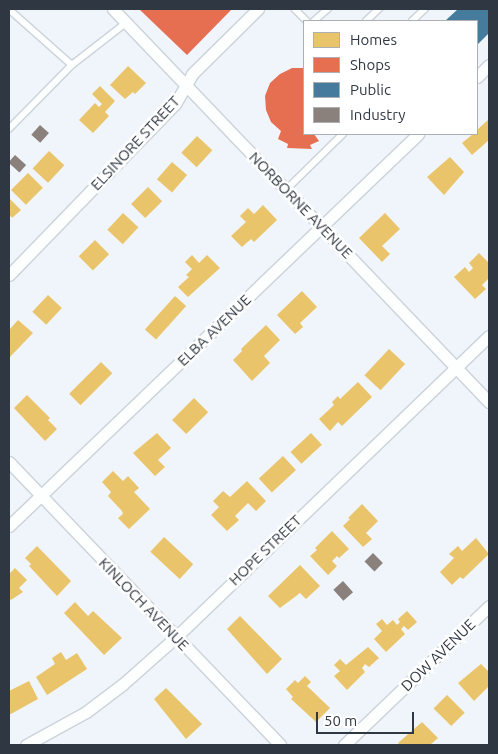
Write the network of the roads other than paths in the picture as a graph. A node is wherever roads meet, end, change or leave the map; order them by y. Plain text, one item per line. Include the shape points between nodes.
1 (9, 9) edge
2 (113, 9) edge
3 (258, 9) edge
4 (295, 9) edge
5 (328, 9) edge
6 (379, 9) edge
7 (425, 9) edge
8 (305, 20) edge
9 (315, 20) edge
10 (367, 20) edge
11 (413, 20) edge
12 (126, 23) junction
13 (72, 65) junction
14 (489, 65) edge
15 (478, 76) edge
16 (186, 85) junction
17 (9, 129) edge
18 (342, 135) edge
19 (417, 135) edge
20 (286, 190) junction
21 (322, 227) junction
22 (9, 276) edge
23 (489, 336) edge
24 (456, 368) junction
25 (489, 402) edge
26 (9, 462) edge
27 (41, 495) junction
28 (9, 526) edge
29 (489, 606) edge
30 (176, 637) junction
31 (26, 745) edge
32 (280, 745) edge
33 (344, 745) edge

1 - 13 lane
2 - 12 street, NORBORNE AVENUE
3 - 16 street, ELSINORE STREET via 192,74
4 - 8 lane
5 - 9 lane
6 - 10 lane
7 - 11 lane
12 - 13 lane
12 - 16 street, NORBORNE AVENUE
13 - 17 lane
14 - 15 street
16 - 20 street, NORBORNE AVENUE
16 - 22 street, ELSINORE STREET via 175,104
18 - 20 lane
19 - 21 street, ELBA AVENUE
20 - 21 street, NORBORNE AVENUE
21 - 24 street, NORBORNE AVENUE
21 - 27 street, ELBA AVENUE
23 - 24 street, HOPE STREET
24 - 25 street, NORBORNE AVENUE
24 - 30 street, HOPE STREET
26 - 27 street, KINLOCH AVENUE
27 - 28 street, ELBA AVENUE
27 - 30 street, KINLOCH AVENUE
29 - 33 street, DOW AVENUE
30 - 31 street, HOPE STREET via 86,712
30 - 32 street, KINLOCH AVENUE

